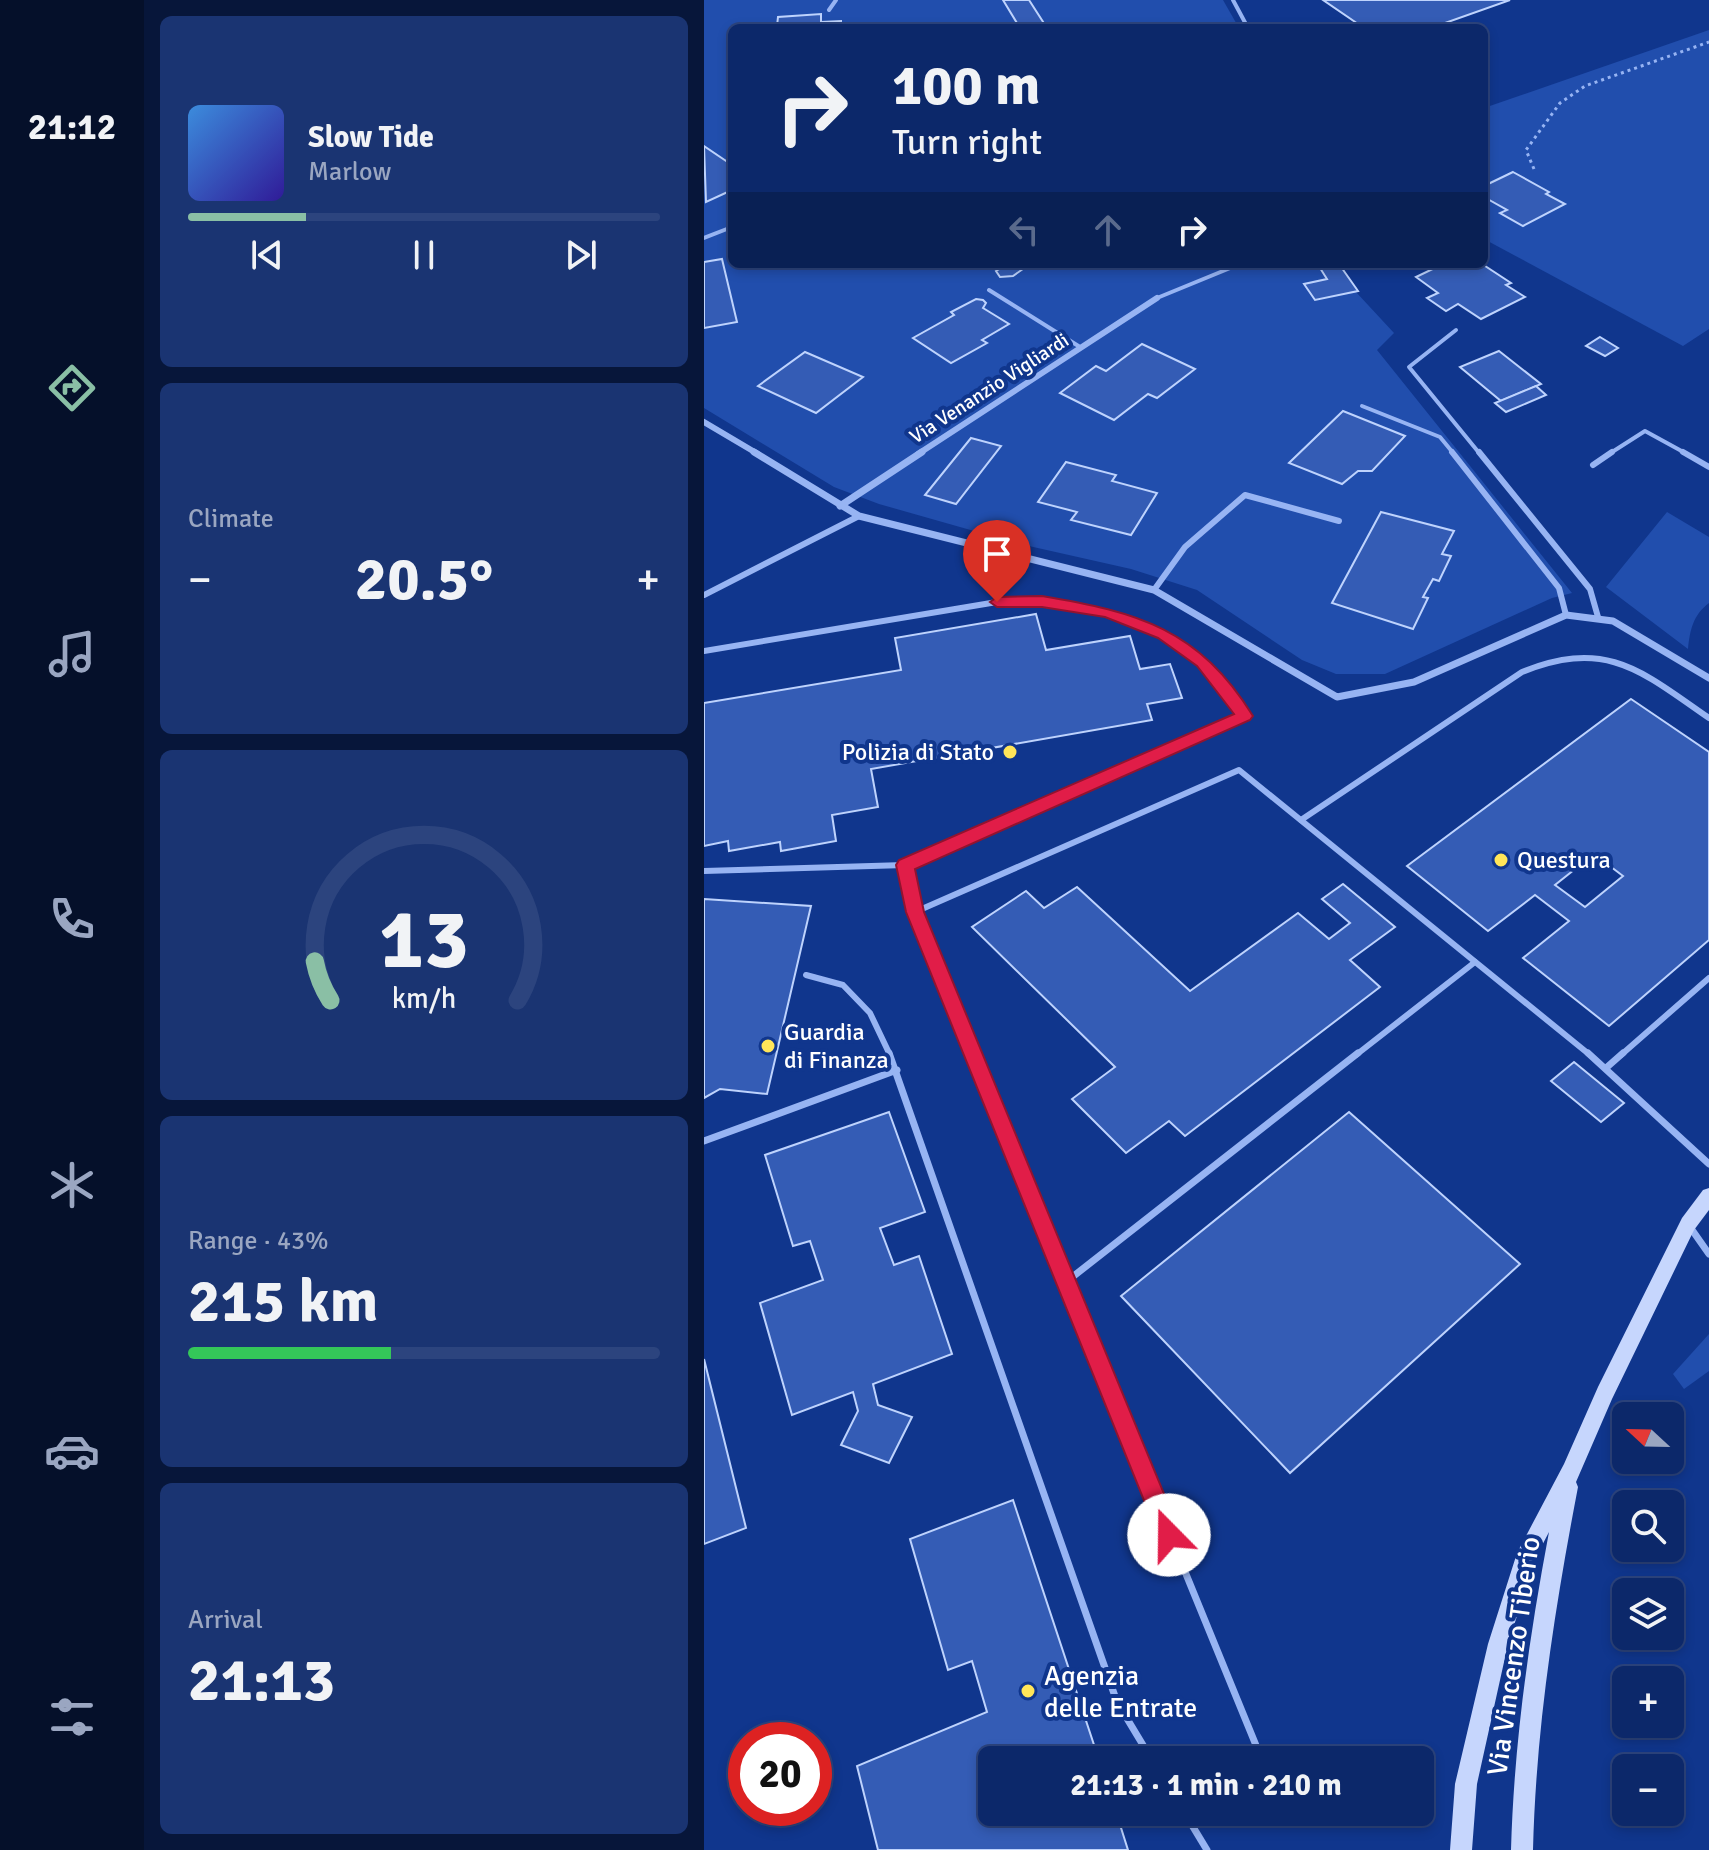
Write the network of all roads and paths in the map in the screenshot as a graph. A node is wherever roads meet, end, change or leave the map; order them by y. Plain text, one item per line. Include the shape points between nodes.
1 (836, 0) edge
2 (1233, 0) edge
3 (829, 10) dead end
4 (1246, 24) edge
5 (1709, 42) edge
6 (1534, 169) dead end
7 (728, 229) edge
8 (704, 238) edge
9 (1230, 268) edge
10 (989, 290) dead end
11 (1157, 298) joint
12 (1456, 330) dead end
13 (1080, 347) junction
14 (1362, 406) dead end
15 (704, 422) edge
16 (1593, 465) dead end
17 (1709, 467) edge
18 (840, 506) junction
19 (859, 516) junction
20 (1339, 521) dead end
21 (1154, 590) junction
22 (704, 595) edge
23 (1566, 615) junction
24 (1598, 617) junction
25 (704, 651) edge
26 (1709, 678) edge
27 (1709, 718) edge
28 (1301, 820) junction
29 (905, 865) junction
30 (704, 871) edge
31 (915, 912) junction
32 (1475, 962) junction
33 (806, 975) dead end
34 (1709, 978) edge
35 (1606, 1068) junction
36 (897, 1070) junction
37 (704, 1141) edge
38 (1709, 1164) edge
39 (1709, 1196) edge
40 (1688, 1224) junction
41 (1709, 1254) edge
42 (1066, 1282) junction
43 (1571, 1471) junction
44 (1144, 1746) edge
45 (1256, 1746) edge
46 (1192, 1826) edge
47 (1207, 1850) edge
48 (1461, 1850) edge
49 (1522, 1850) edge

1 - 3 lane
2 - 4 lane
5 - 6 path via 1585,86 1560,103 1526,150
7 - 8 lane
9 - 11 lane
10 - 13 lane
11 - 13 street, Via Venanzio Vigliardi
12 - 24 lane via 1409,367 1590,589
13 - 18 street, Via Venanzio Vigliardi
14 - 23 lane via 1440,437 1559,588
15 - 18 street
16 - 17 lane via 1645,431
18 - 19 street
19 - 21 street
19 - 22 lane
20 - 21 lane via 1245,495 1185,547
21 - 23 street via 1337,697 1414,682
23 - 24 street
24 - 26 street
25 - 29 lane via 997,602 1042,601 1108,612 1163,634 1203,662 1244,716
27 - 28 lane via 1625,663 1561,657 1522,672
28 - 31 lane via 1239,770
28 - 32 lane
29 - 30 lane
29 - 31 lane
31 - 42 lane
32 - 35 lane
32 - 42 lane
33 - 36 lane via 843,985 870,1013
34 - 35 lane
35 - 38 lane
36 - 37 lane
36 - 44 lane via 1117,1702
39 - 40 main road, Via Vincenzo Tiberio
40 - 41 lane
40 - 43 main road, Via Vincenzo Tiberio
42 - 45 lane
43 - 48 main road, Via Vincenzo Tiberio via 1527,1553 1498,1644 1466,1784
43 - 49 main road, Via Vincenzo Tiberio via 1535,1672 1522,1792
46 - 47 lane

